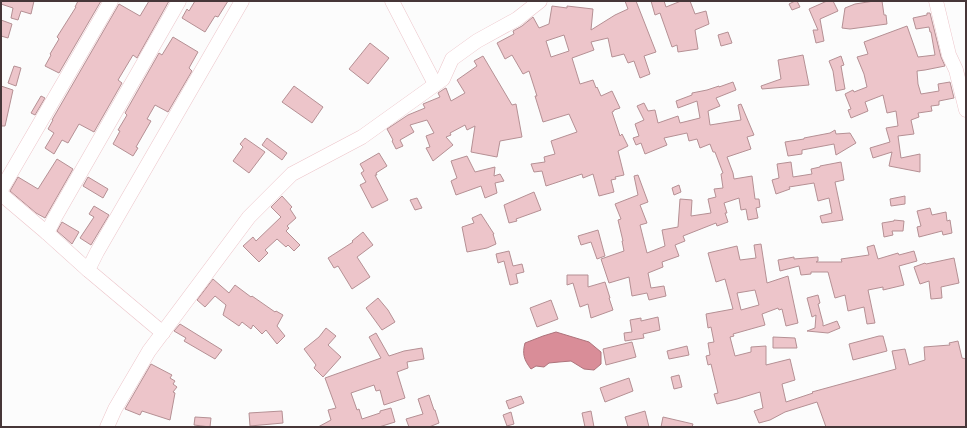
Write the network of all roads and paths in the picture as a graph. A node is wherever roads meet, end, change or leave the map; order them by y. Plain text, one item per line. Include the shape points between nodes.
1 (111, 1) edge
2 (179, 1) edge
3 (242, 1) edge
4 (392, 1) edge
5 (540, 1) edge
6 (936, 1) edge
7 (435, 84) junction
8 (966, 110) edge
9 (1, 190) edge
10 (1, 194) edge
11 (47, 233) junction
12 (88, 270) junction
13 (163, 333) junction
14 (107, 427) edge

1 - 9 street
2 - 11 street
3 - 12 street
4 - 7 street
5 - 7 street via 517,19 477,41 452,59 443,79
6 - 8 street
7 - 13 street via 362,137 292,174 249,217
10 - 11 street
11 - 12 street
12 - 13 street
13 - 14 street via 149,351 115,408

